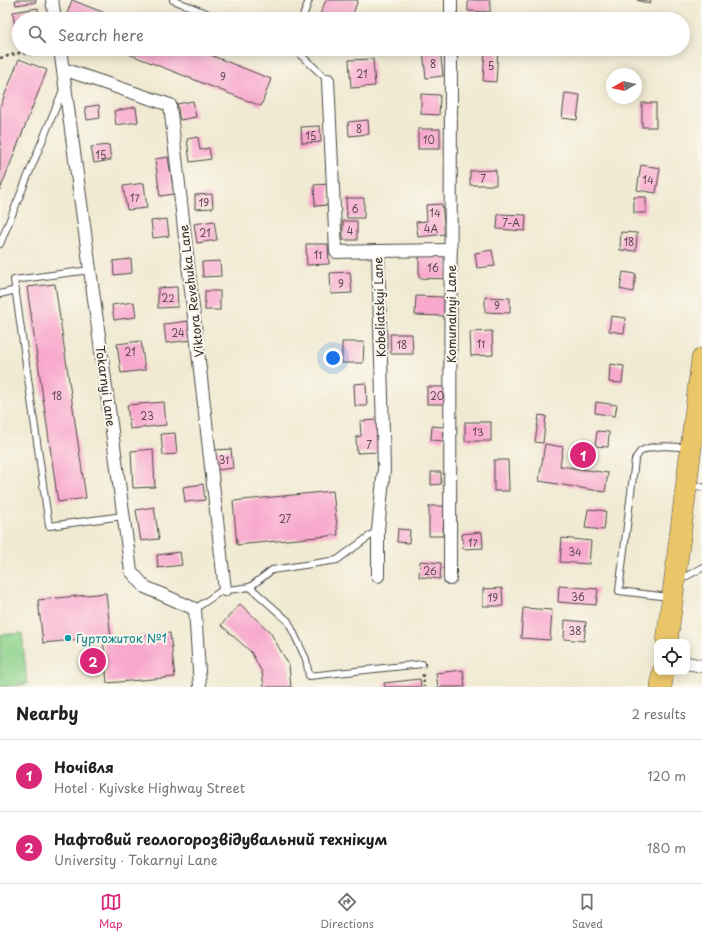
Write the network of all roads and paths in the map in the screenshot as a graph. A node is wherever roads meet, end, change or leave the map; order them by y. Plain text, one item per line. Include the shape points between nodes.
1 (52, 0) edge
2 (172, 0) edge
3 (309, 0) edge
4 (451, 0) edge
5 (54, 12) edge
6 (203, 12) edge
7 (305, 12) edge
8 (451, 12) edge
9 (12, 55) edge
10 (60, 56) edge
11 (302, 56) edge
12 (451, 56) edge
13 (0, 58) edge
14 (62, 69) junction
15 (328, 80) joint
16 (65, 86) junction
17 (0, 244) edge
18 (451, 250) junction
19 (378, 251) junction
20 (90, 270) junction
21 (16, 290) junction
22 (0, 294) edge
23 (702, 359) edge
24 (700, 390) edge
25 (691, 448) junction
26 (694, 486) edge
27 (123, 516) junction
28 (378, 530) junction
29 (702, 568) edge
30 (378, 576) dead end
31 (450, 579) dead end
32 (250, 587) junction
33 (225, 590) junction
34 (673, 590) junction
35 (195, 609) junction
36 (667, 639) edge
37 (422, 664) dead end
38 (690, 664) edge
39 (702, 666) edge
40 (663, 675) edge
41 (200, 687) edge
42 (661, 687) edge

1 - 5 street
2 - 6 lane
3 - 7 lane
4 - 8 street
9 - 13 path
10 - 14 street, Tokarnyi Lane
11 - 15 lane
12 - 18 street, Komunalnyi Lane
14 - 16 street, Tokarnyi Lane
14 - 33 street, Viktora Revehuka Lane via 170,105
15 - 19 street, Kobeliatskyi Lane via 336,252
16 - 17 lane
16 - 20 street, Tokarnyi Lane
18 - 19 street
18 - 31 street, Komunalnyi Lane
19 - 28 street, Kobeliatskyi Lane via 384,469
20 - 21 lane via 14,280
20 - 27 street, Tokarnyi Lane
21 - 22 lane
21 - 27 lane via 50,526
23 - 24 highway
24 - 25 highway
25 - 26 highway
25 - 34 lane via 670,446 646,449 639,453 635,460 619,591
26 - 34 highway
27 - 35 street, Tokarnyi Lane via 131,571 145,587
28 - 30 street, Kobeliatskyi Lane
28 - 32 lane via 337,560 272,570
29 - 34 lane
32 - 33 lane
32 - 37 lane via 288,621 306,659 309,676
33 - 35 lane via 221,590
34 - 36 highway
35 - 41 street
38 - 39 street
40 - 42 highway

